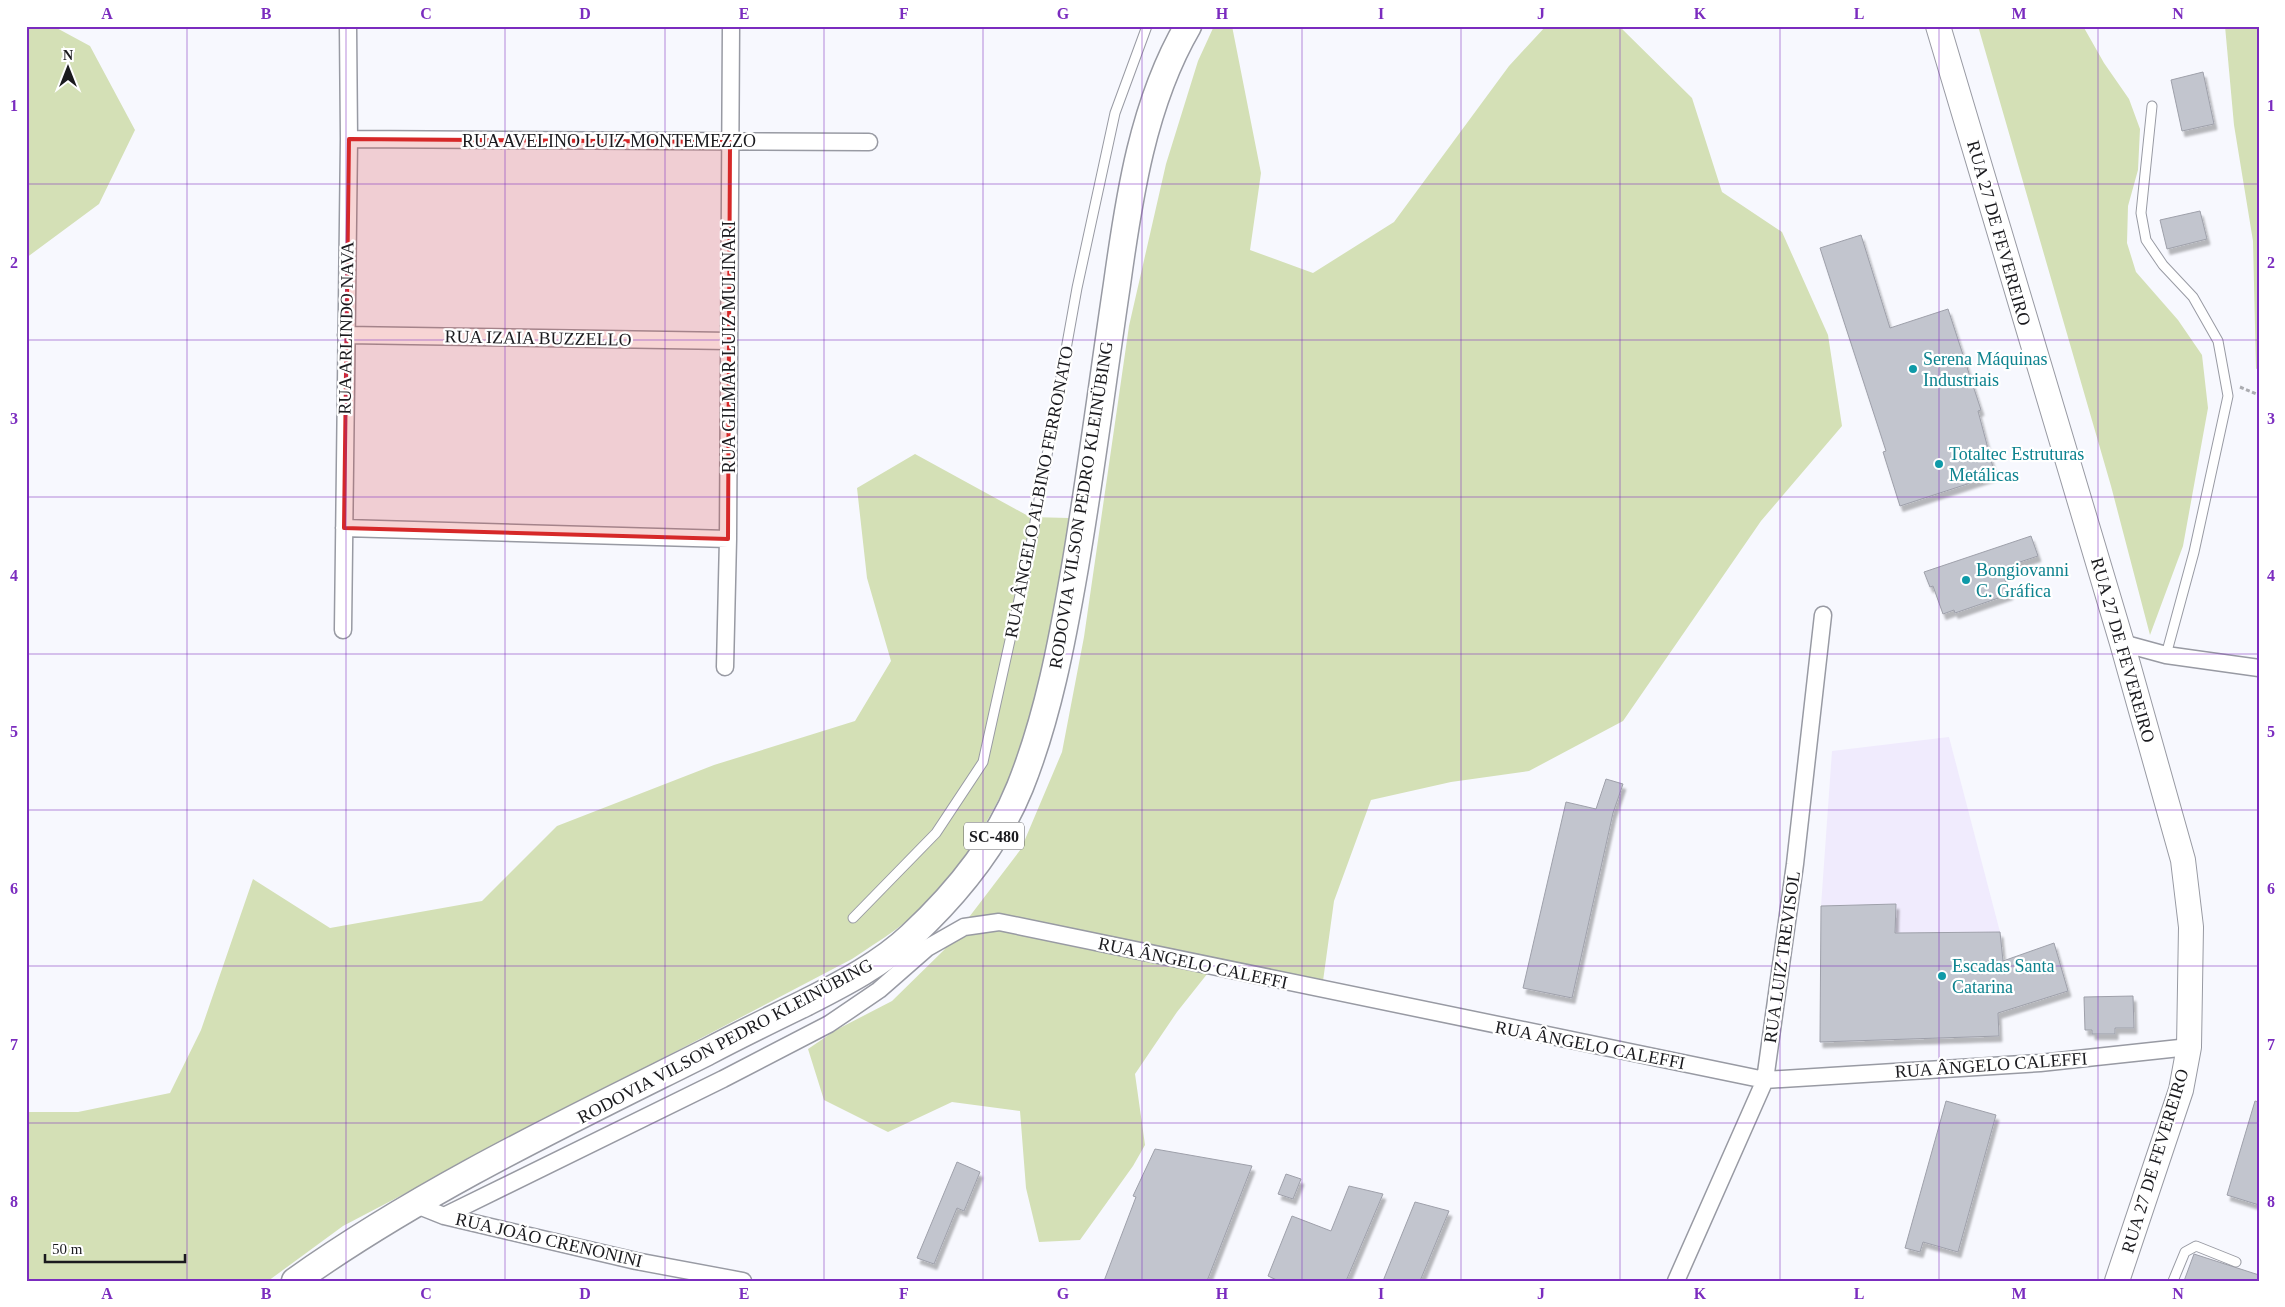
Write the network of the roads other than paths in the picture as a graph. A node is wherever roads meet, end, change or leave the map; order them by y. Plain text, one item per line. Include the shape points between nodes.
1 (348, 26) edge
2 (731, 26) edge
3 (1147, 26) edge
4 (1188, 26) edge
5 (1938, 26) edge
6 (2152, 106) dead end
7 (349, 139) junction
8 (730, 142) junction
9 (868, 142) dead end
10 (346, 335) junction
11 (729, 341) junction
12 (344, 528) junction
13 (728, 539) junction
14 (1824, 615) dead end
15 (343, 630) dead end
16 (2122, 643) junction
17 (2166, 655) junction
18 (724, 667) dead end
19 (2259, 668) edge
20 (854, 918) dead end
21 (2189, 1047) junction
22 (1765, 1080) junction
23 (414, 1204) junction
24 (444, 1216) junction
25 (2236, 1262) dead end
26 (295, 1281) edge
27 (743, 1281) edge
28 (1676, 1281) edge
29 (2117, 1281) edge
30 (2174, 1281) edge

1 - 7 street, RUA ARLINDO NAVA
2 - 8 street, RUA GILMAR LUIZ MULINARI
3 - 20 lane, RUA ÂNGELO ALBINO FERRONATO via 1115,113 1077,288 1030,550 983,762 936,834
4 - 23 main road, RODOVIA VILSON PEDRO KLEINÜBING / SC-480 via 1172,54 1146,130 1126,218 1083,521 1046,711 1019,790 989,845 945,903 908,940 861,974
5 - 16 main road, RUA 27 DE FEVEREIRO
6 - 17 lane via 2141,213 2146,240 2163,265 2193,296 2218,341 2228,396 2194,552
7 - 8 street, RUA AVELINO LUIZ MONTEMEZZO
7 - 10 street, RUA ARLINDO NAVA
8 - 9 street, RUA AVELINO LUIZ MONTEMEZZO
8 - 11 street, RUA GILMAR LUIZ MULINARI
10 - 11 street, RUA IZAIA BUZZELLO
10 - 12 street, RUA ARLINDO NAVA
11 - 13 street, RUA GILMAR LUIZ MULINARI
12 - 13 street
12 - 15 street, RUA ARLINDO NAVA
13 - 18 street, RUA GILMAR LUIZ MULINARI
14 - 22 street, RUA LUIZ TREVISOL via 1795,864
16 - 17 street
16 - 21 main road, RUA 27 DE FEVEREIRO via 2184,860 2191,926
17 - 19 street
21 - 22 street, RUA ÂNGELO CALEFFI via 2040,1063
21 - 29 main road, RUA 27 DE FEVEREIRO via 2181,1090
22 - 24 street, RUA ÂNGELO CALEFFI via 999,922 964,928 927,948 879,990 829,1024
22 - 28 street, RUA LUIZ TREVISOL
23 - 24 street, RUA JOÃO CRENONINI
23 - 26 main road, RODOVIA VILSON PEDRO KLEINÜBING / SC-480 via 352,1240
24 - 27 street, RUA JOÃO CRENONINI via 636,1261
25 - 30 lane via 2196,1246 2185,1252

